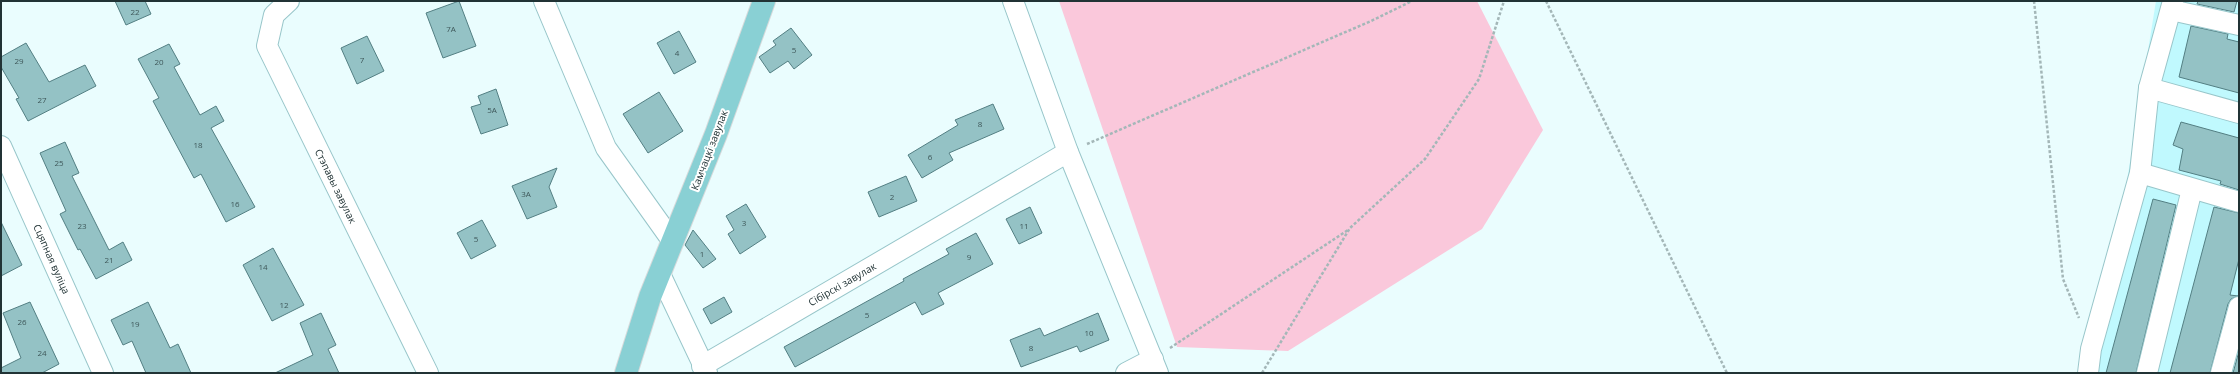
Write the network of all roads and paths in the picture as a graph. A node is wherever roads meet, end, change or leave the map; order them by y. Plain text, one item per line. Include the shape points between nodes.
1 (289, 1) edge
2 (544, 1) edge
3 (764, 1) edge
4 (1013, 1) edge
5 (1412, 1) edge
6 (1504, 1) edge
7 (1546, 1) edge
8 (2034, 1) edge
9 (2172, 5) edge
10 (2239, 25) edge
11 (2149, 88) junction
12 (2239, 113) edge
13 (1, 146) edge
14 (1068, 152) junction
15 (2140, 173) junction
16 (2192, 189) junction
17 (2239, 202) edge
18 (1350, 228) junction
19 (673, 242) junction
20 (660, 274) junction
21 (2239, 307) edge
22 (2091, 349) junction
23 (1156, 366) edge
24 (705, 369) edge
25 (103, 373) edge
26 (428, 373) edge
27 (626, 373) edge
28 (1126, 373) edge
29 (1262, 373) edge
30 (1727, 373) edge
31 (2088, 373) edge
32 (2147, 373) edge
33 (2222, 373) edge

1 - 26 street, Стэпавы завулак via 274,15 267,46
2 - 19 street via 606,148
3 - 19 main road, Камчацкі завулак via 716,134
4 - 14 street
5 - 14 path
6 - 18 path via 1478,79 1425,159
7 - 30 path
8 - 22 path via 2063,279
9 - 10 street
9 - 11 street
11 - 12 street
11 - 15 street
13 - 25 street, Сцяпная вуліца
14 - 23 street
14 - 24 street, Сібірскі завулак
15 - 16 street
15 - 22 street
16 - 17 street
16 - 32 street
18 - 23 path
18 - 29 path
19 - 20 main road, Камчацкі завулак
20 - 24 street, Сібірскі завулак
20 - 27 main road, Камчацкі завулак
21 - 33 street
22 - 31 street
23 - 28 street

